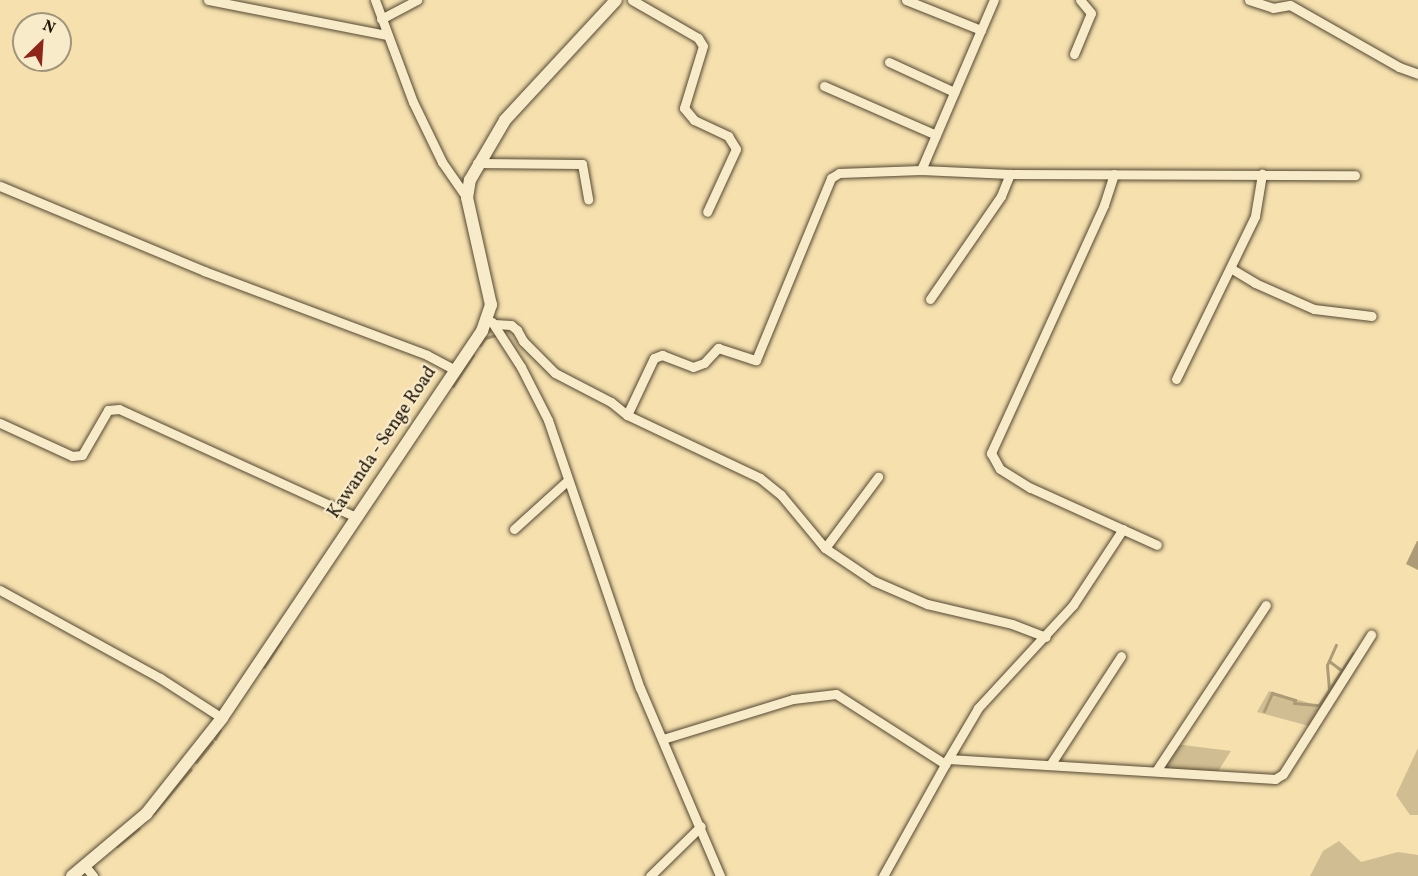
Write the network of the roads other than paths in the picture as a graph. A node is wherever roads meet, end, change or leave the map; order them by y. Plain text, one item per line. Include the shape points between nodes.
1 (208, 0) edge
2 (375, 0) edge
3 (417, 0) edge
4 (616, 0) edge
5 (632, 0) edge
6 (906, 0) edge
7 (994, 0) edge
8 (1080, 0) edge
9 (1249, 0) edge
10 (381, 19) junction
11 (981, 30) junction
12 (387, 35) junction
13 (1074, 54) dead end
14 (889, 62) dead end
15 (1418, 74) edge
16 (824, 86) dead end
17 (954, 92) junction
18 (936, 135) junction
19 (477, 163) junction
20 (921, 170) junction
21 (1010, 174) junction
22 (1114, 174) junction
23 (1262, 174) junction
24 (1355, 175) dead end
25 (0, 186) edge
26 (467, 198) junction
27 (588, 199) dead end
28 (707, 212) dead end
29 (1232, 269) junction
30 (930, 299) dead end
31 (1372, 316) dead end
32 (490, 321) junction
33 (455, 370) junction
34 (1176, 379) dead end
35 (627, 415) junction
36 (0, 423) edge
37 (878, 477) dead end
38 (568, 480) junction
39 (354, 516) junction
40 (514, 529) dead end
41 (1123, 529) junction
42 (1157, 545) dead end
43 (825, 548) junction
44 (0, 590) edge
45 (1266, 605) dead end
46 (1371, 635) dead end
47 (1046, 637) junction
48 (1121, 656) dead end
49 (222, 718) junction
50 (663, 739) junction
51 (946, 761) junction
52 (1050, 765) junction
53 (1156, 771) junction
54 (701, 826) junction
55 (89, 871) edge
56 (72, 876) edge
57 (650, 876) edge
58 (720, 876) edge
59 (884, 876) edge

1 - 12 street
2 - 10 street
3 - 10 street
4 - 19 street, Kawanda - Senge Road via 505,120
5 - 28 street via 698,38 703,46 684,108 694,120 728,136 735,149
6 - 11 street
7 - 11 street
8 - 13 street via 1091,13
9 - 15 street via 1273,8 1290,5
10 - 12 street
11 - 17 street
12 - 26 street via 442,162
14 - 17 street
16 - 18 street
17 - 18 street
18 - 20 street
19 - 26 street, Kawanda - Senge Road
19 - 27 street via 582,164
20 - 21 street
20 - 35 street via 847,172 831,178 756,360 718,348 704,363 693,367 662,355 654,358
21 - 22 street
21 - 30 street via 1001,196
22 - 23 street
22 - 41 street via 1104,205 991,453 1000,469 1031,488
23 - 24 street
23 - 29 street via 1256,216
25 - 33 street via 204,271 427,355
26 - 32 street, Kawanda - Senge Road via 489,290
29 - 31 street via 1255,284 1314,309
29 - 34 street
32 - 33 street, Kawanda - Senge Road
32 - 35 street via 511,325 555,374 611,402
32 - 38 street via 548,420
33 - 39 street, Kawanda - Senge Road
35 - 43 street via 760,478 781,495
36 - 39 street via 72,456 82,455 108,410 119,409
37 - 43 street
38 - 40 street
38 - 50 street via 620,633
39 - 49 street, Kawanda - Senge Road
41 - 42 street
41 - 47 street via 1092,581
43 - 47 street via 874,581 927,604 1012,624
44 - 49 street via 160,678
45 - 53 street
46 - 53 street via 1283,774 1275,779
47 - 51 street via 978,708
48 - 52 street
49 - 55 street, Kawanda - Senge Road via 146,814
50 - 51 street via 793,699 836,694
50 - 54 street
51 - 52 street
51 - 59 street
52 - 53 street
54 - 57 street
54 - 58 street
55 - 56 street, Kawanda - Senge Road

